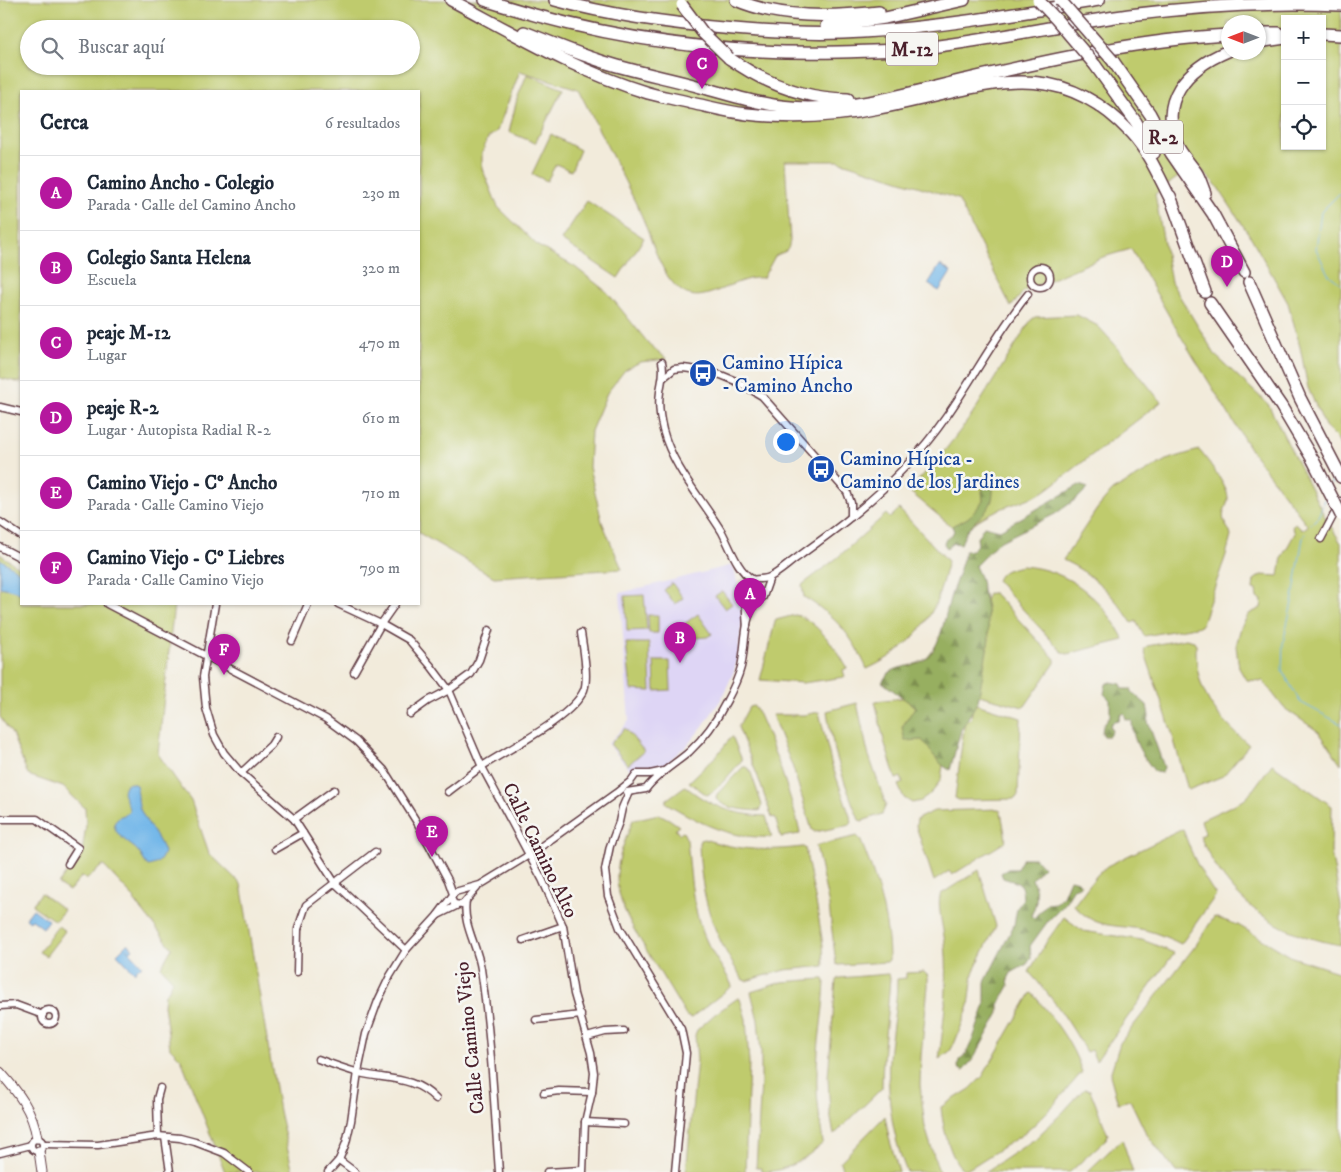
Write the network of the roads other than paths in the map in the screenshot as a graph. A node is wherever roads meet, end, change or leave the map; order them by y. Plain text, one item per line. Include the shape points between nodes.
1 (451, 0) edge
2 (485, 0) edge
3 (555, 0) edge
4 (736, 0) edge
5 (950, 0) edge
6 (964, 0) edge
7 (1038, 0) edge
8 (1060, 0) edge
9 (1099, 0) edge
10 (681, 2) edge
11 (1341, 5) edge
12 (469, 9) junction
13 (710, 27) junction
14 (1266, 33) edge
15 (1281, 33) edge
16 (1221, 36) edge
17 (1281, 39) edge
18 (1266, 41) edge
19 (1221, 54) edge
20 (924, 90) junction
21 (1172, 202) junction
22 (1213, 214) junction
23 (1032, 281) junction
24 (1039, 287) junction
25 (1028, 294) junction
26 (674, 369) junction
27 (662, 378) junction
28 (0, 407) edge
29 (20, 412) edge
30 (1341, 477) edge
31 (850, 498) junction
32 (1341, 500) edge
33 (866, 504) junction
34 (1341, 515) edge
35 (851, 517) junction
36 (0, 522) edge
37 (20, 535) edge
38 (1321, 540) dead end
39 (0, 547) edge
40 (20, 557) edge
41 (770, 577) junction
42 (756, 579) junction
43 (766, 587) junction
44 (746, 594) junction
45 (757, 600) junction
46 (109, 605) edge
47 (215, 605) edge
48 (308, 605) edge
49 (340, 605) edge
50 (394, 605) edge
51 (381, 624) junction
52 (746, 626) junction
53 (489, 630) dead end
54 (581, 633) dead end
55 (292, 641) dead end
56 (208, 656) junction
57 (354, 672) dead end
58 (449, 690) junction
59 (410, 714) dead end
60 (276, 737) dead end
61 (482, 767) junction
62 (664, 771) junction
63 (241, 773) junction
64 (644, 774) junction
65 (631, 781) junction
66 (649, 784) junction
67 (334, 790) dead end
68 (637, 790) junction
69 (448, 792) dead end
70 (629, 792) junction
71 (613, 795) junction
72 (622, 808) junction
73 (0, 819) edge
74 (294, 819) junction
75 (303, 833) junction
76 (275, 849) dead end
77 (375, 852) dead end
78 (529, 855) junction
79 (68, 864) dead end
80 (335, 883) junction
81 (480, 885) junction
82 (456, 894) junction
83 (466, 901) junction
84 (457, 906) junction
85 (437, 916) junction
86 (468, 923) junction
87 (563, 926) junction
88 (523, 940) dead end
89 (406, 950) junction
90 (297, 972) dead end
91 (0, 1006) edge
92 (43, 1015) dead end
93 (581, 1016) junction
94 (536, 1020) dead end
95 (624, 1031) dead end
96 (587, 1037) junction
97 (318, 1059) dead end
98 (0, 1072) edge
99 (358, 1072) junction
100 (160, 1088) dead end
101 (592, 1092) junction
102 (544, 1093) dead end
103 (436, 1099) dead end
104 (585, 1122) junction
105 (624, 1124) dead end
106 (162, 1136) junction
107 (38, 1144) junction
108 (0, 1153) edge
109 (339, 1160) junction
110 (582, 1171) edge
111 (42, 1172) edge
112 (170, 1172) edge
113 (249, 1172) edge
114 (328, 1172) edge
115 (355, 1172) edge
116 (499, 1172) edge
117 (547, 1172) edge
118 (675, 1172) edge

1 - 12 highway
2 - 11 highway, M-12 via 631,38 713,49 789,53 914,48 1186,8
3 - 13 highway, M-12 via 586,9
4 - 5 highway via 780,13 834,15 892,11
6 - 13 highway via 846,25 776,29
7 - 21 highway, R-2, bridge via 1096,65 1136,122 1161,166
8 - 22 highway, R-2, bridge via 1113,61
9 - 13 highway, M-12 via 948,24 862,32 776,33
10 - 20 highway, bridge via 703,33 729,58 747,71 793,91 827,98 866,98
12 - 20 highway via 598,60 753,102 791,107 839,106
12 - 21 highway via 612,80 648,92 745,114 785,118 840,115 1014,81 1042,82 1072,90 1108,111 1132,134
14 - 15 highway
16 - 20 highway via 1115,47
17 - 18 highway
19 - 22 highway via 1188,75 1172,112 1177,142 1197,174
21 - 34 highway, R-2, bridge via 1207,297 1281,406
22 - 30 highway, R-2 via 1247,277 1300,398
23 - 24 street
23 - 24 street via 1035,269 1048,270 1050,280 1047,285
23 - 25 street
24 - 25 street
25 - 33 street via 946,418 914,457
26 - 27 street
26 - 27 street via 662,362
26 - 31 street via 721,375 762,396
27 - 42 street via 660,413 669,447 740,568 744,574
28 - 29 street
31 - 33 street
31 - 35 street
32 - 38 street
33 - 35 street
35 - 41 street
36 - 37 street
39 - 40 street
41 - 42 street
41 - 43 street
42 - 43 street
42 - 44 street via 745,587
43 - 45 street via 766,594
44 - 45 street
44 - 52 street
45 - 52 street
46 - 56 street
47 - 56 street
48 - 55 street
49 - 51 street, Calle Camino Alto
50 - 51 street
51 - 57 street
51 - 58 street, Calle Camino Alto via 409,640
52 - 62 street via 740,669 717,719 691,750
53 - 58 street via 471,674
54 - 61 street via 585,661 584,689 579,697 562,716
56 - 63 street via 203,677 206,708 214,735
56 - 82 street via 326,719 356,742 384,770
58 - 59 street
58 - 61 street, Calle Camino Alto
60 - 63 street
61 - 69 street
61 - 78 street, Calle Camino Alto
62 - 64 street
62 - 66 street
63 - 74 street
64 - 65 street via 636,774
64 - 66 street
65 - 68 street
65 - 71 street
66 - 68 street via 643,790
67 - 74 street
68 - 70 street
70 - 71 street
70 - 72 street
71 - 72 street
71 - 78 street
72 - 118 street via 605,870 608,896 620,928 681,1029 686,1053
73 - 79 street via 37,819 78,848
74 - 75 street
75 - 76 street
75 - 80 street
77 - 80 street
78 - 81 street
78 - 87 street, Calle Camino Alto
80 - 89 street
80 - 90 street via 306,905 298,929
81 - 82 street
81 - 83 street
82 - 83 street via 465,894
82 - 84 street via 452,902
82 - 85 street
83 - 84 street
83 - 86 street, Calle Camino Viejo
84 - 85 street
84 - 86 street
85 - 89 street
86 - 116 street, Calle Camino Viejo via 481,966
87 - 88 street
87 - 93 street, Calle Camino Alto via 574,994
89 - 99 street via 378,1001 366,1034
91 - 92 street via 16,1005
93 - 94 street
93 - 96 street, Calle Camino Alto
95 - 96 street
96 - 101 street, Calle Camino Alto via 594,1072
97 - 99 street
98 - 107 street via 20,1095
99 - 103 street via 406,1080
99 - 109 street via 351,1121
100 - 106 street via 157,1099
101 - 102 street
101 - 104 street, Calle Camino Alto
104 - 105 street
104 - 110 street, Calle Camino Alto
106 - 107 street via 98,1145
106 - 112 street
106 - 113 street via 195,1142 224,1153
107 - 108 street
107 - 111 street
109 - 114 street
109 - 115 street
110 - 117 street

